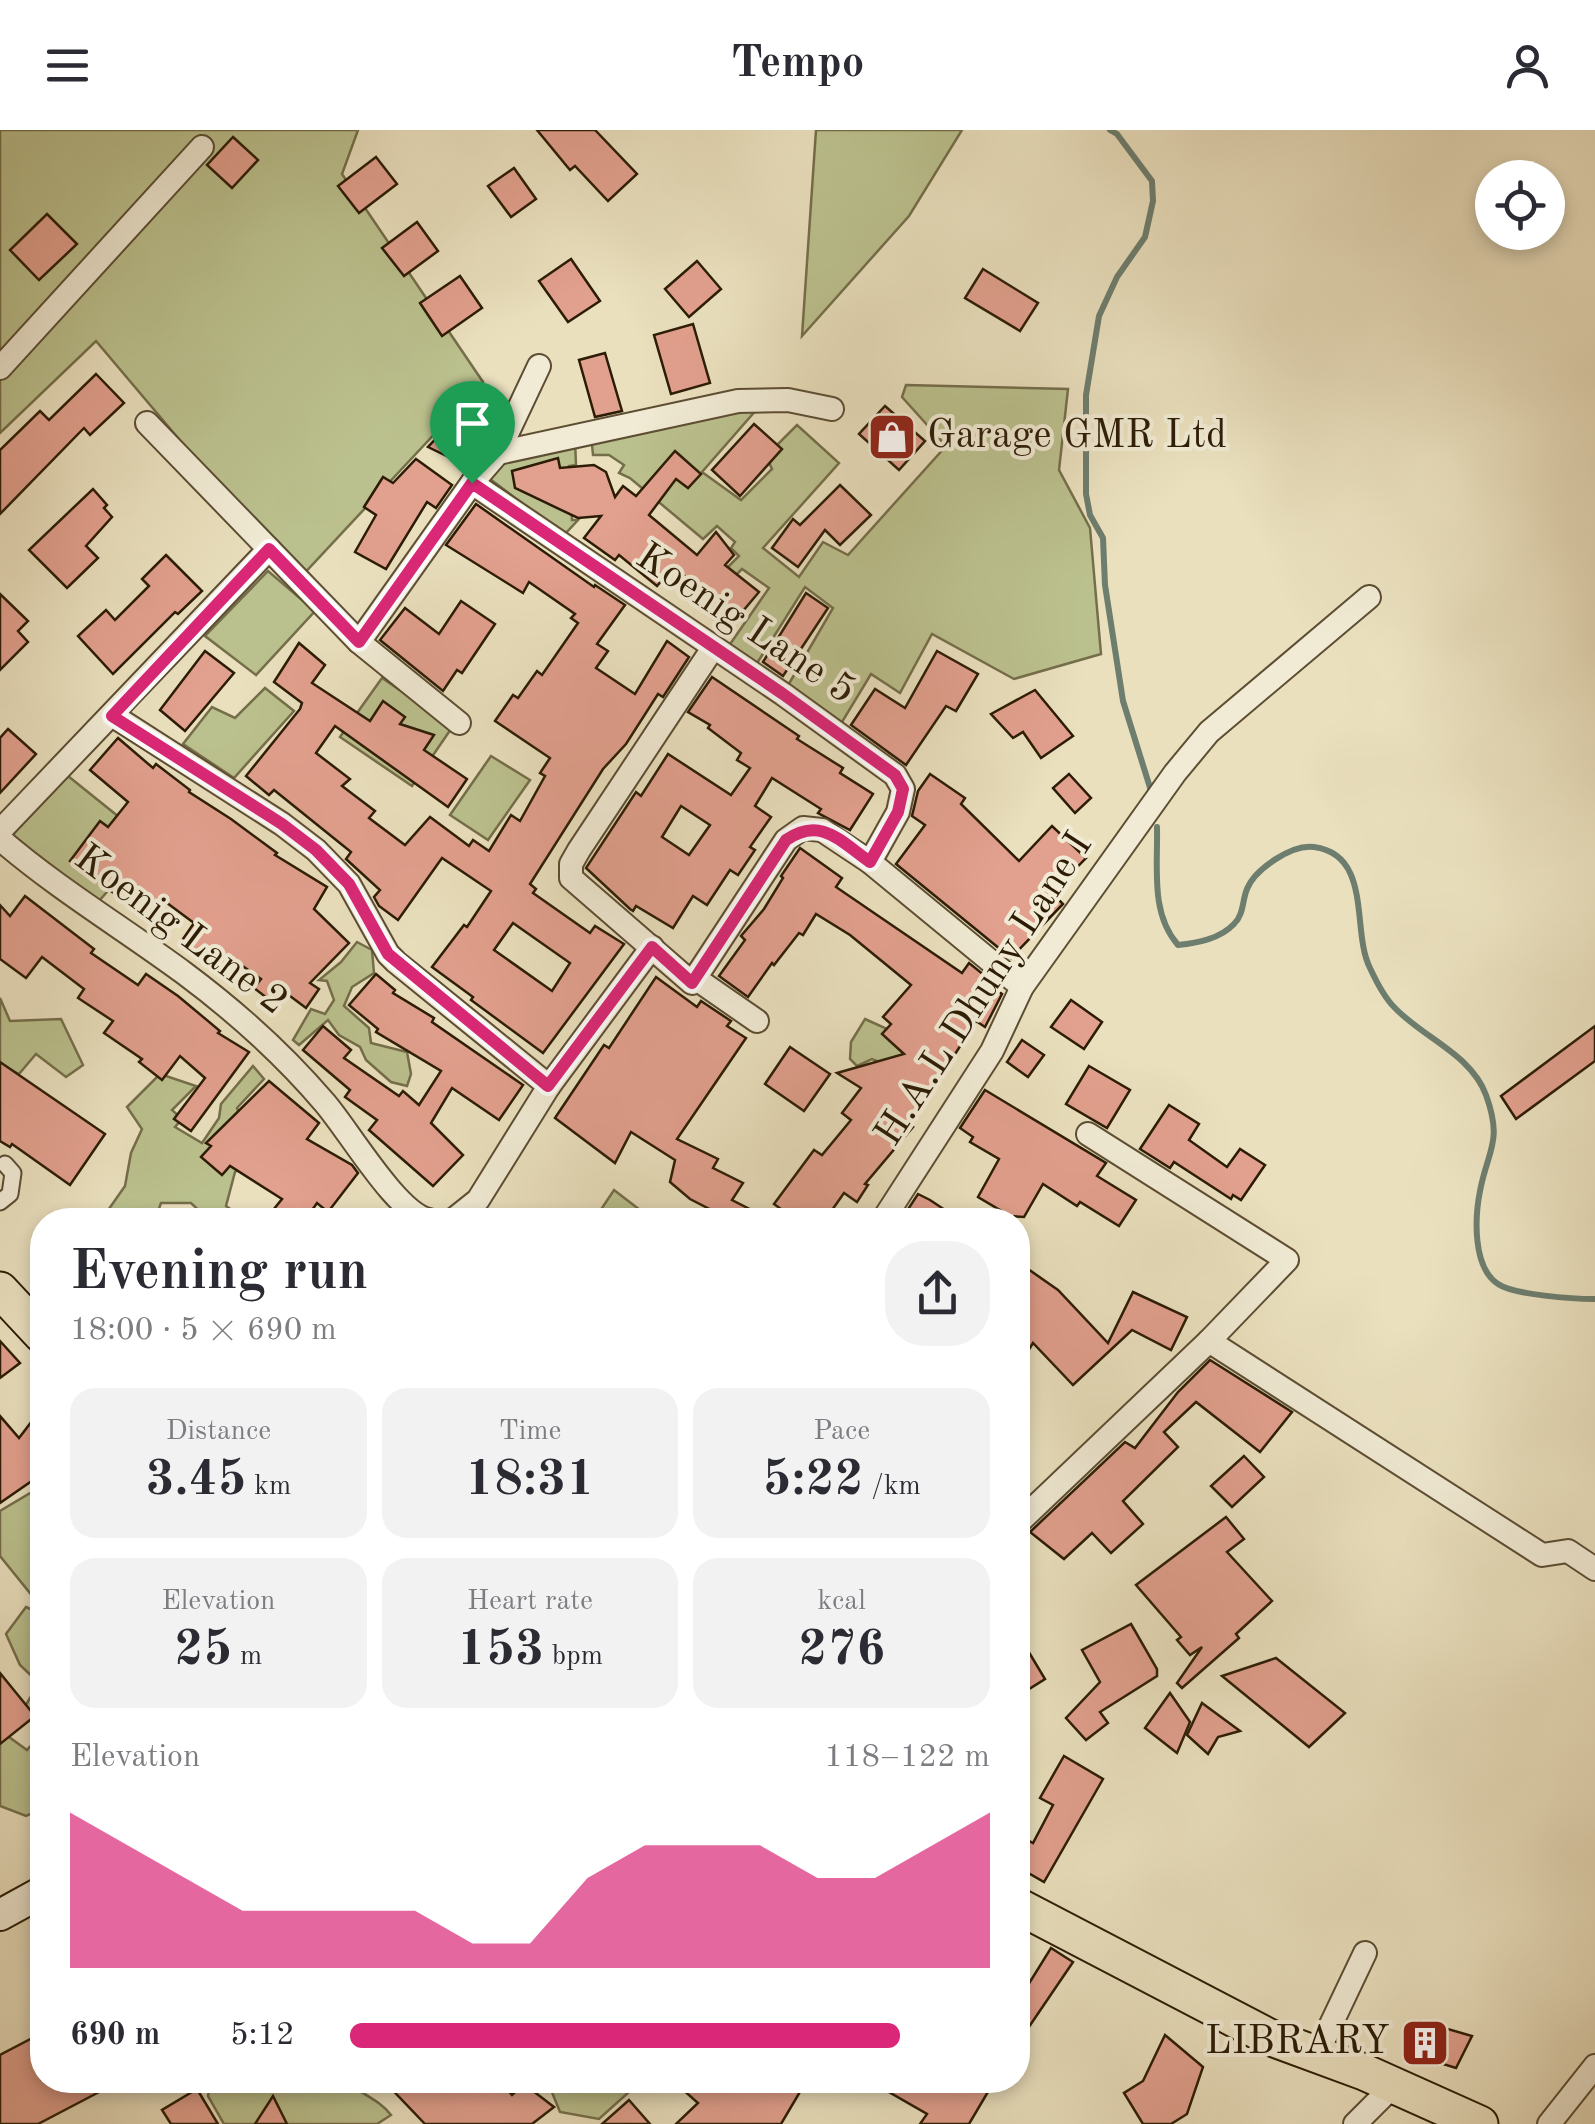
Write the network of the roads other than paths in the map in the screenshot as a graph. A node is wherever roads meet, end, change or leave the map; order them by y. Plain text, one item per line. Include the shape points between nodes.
1 (202, 147) dead end
2 (540, 366) dead end
3 (0, 368) edge
4 (832, 409) dead end
5 (147, 423) dead end
6 (498, 453) junction
7 (472, 483) junction
8 (269, 549) junction
9 (1369, 597) dead end
10 (359, 642) junction
11 (713, 648) junction
12 (112, 716) junction
13 (459, 722) dead end
14 (0, 831) edge
15 (0, 839) edge
16 (870, 862) junction
17 (652, 947) junction
18 (695, 978) junction
19 (1022, 987) junction
20 (757, 1021) dead end
21 (548, 1086) junction
22 (1088, 1134) dead end
23 (5, 1164) dead end
24 (0, 1202) edge
25 (409, 1208) edge
26 (472, 1208) edge
27 (891, 1208) edge
28 (0, 1290) edge
29 (30, 1322) edge
30 (1209, 1341) junction
31 (1030, 1512) edge
32 (1595, 1569) edge
33 (30, 1899) edge
34 (1030, 1912) edge
35 (0, 1915) edge
36 (1365, 1953) dead end
37 (1316, 2056) junction
38 (1595, 2066) edge
39 (1394, 2085) junction
40 (1355, 2124) edge
41 (1480, 2124) edge
42 (1549, 2124) edge

1 - 3 street
2 - 6 street
4 - 6 street via 788,400 738,401
5 - 8 street
6 - 7 street
7 - 10 street
7 - 11 street, Koenig Lane 5
8 - 10 street
8 - 12 street
9 - 19 street, H.A.L Dhuny Lane I via 1209,732
10 - 13 street
11 - 16 street, Koenig Lane 5 via 895,775 903,789 898,812
11 - 17 street via 571,864 571,878
12 - 14 street
12 - 21 street via 316,850 349,884 388,954
15 - 25 street, Koenig Lane 2 via 255,1030 324,1102
16 - 18 street via 822,830 803,828 786,840
16 - 19 street
17 - 18 street via 692,983
17 - 21 street
18 - 20 street
19 - 27 street, H.A.L Dhuny Lane I via 992,1050
21 - 26 street
22 - 30 street via 1287,1260
23 - 24 street via 13,1173 10,1194
28 - 29 main road
30 - 31 street
30 - 32 street via 1542,1555 1568,1551
33 - 35 main road
34 - 37 main road
36 - 37 street
37 - 39 main road
38 - 42 street
39 - 40 street
39 - 41 main road

